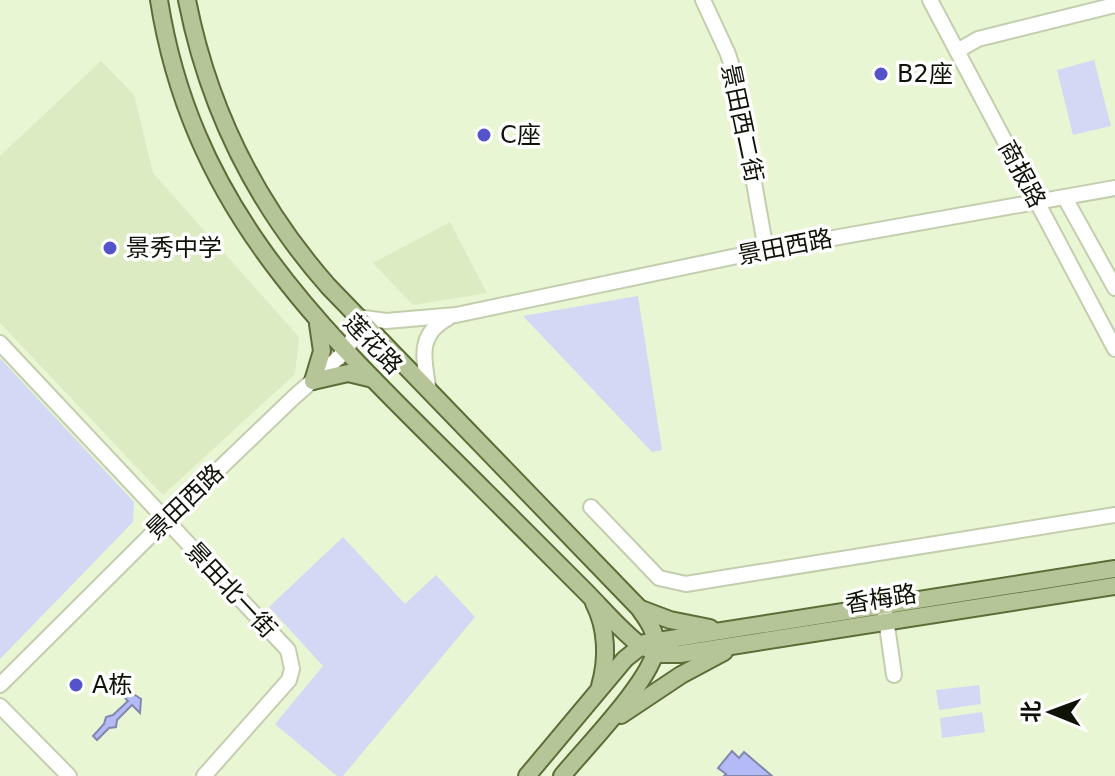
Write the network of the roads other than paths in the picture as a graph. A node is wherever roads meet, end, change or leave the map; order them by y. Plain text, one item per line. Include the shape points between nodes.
1 (159, 0) edge
2 (187, 0) edge
3 (703, 0) edge
4 (930, 0) edge
5 (1115, 5) edge
6 (957, 51) junction
7 (1115, 188) edge
8 (1065, 198) junction
9 (1037, 202) junction
10 (766, 250) junction
11 (1115, 288) edge
12 (311, 312) junction
13 (456, 315) junction
14 (357, 317) junction
15 (0, 343) edge
16 (1115, 349) edge
17 (346, 351) junction
18 (374, 379) junction
19 (313, 381) junction
20 (429, 391) junction
21 (591, 507) dead end
22 (542, 508) junction
23 (1115, 515) edge
24 (166, 520) junction
25 (521, 527) junction
26 (1115, 569) edge
27 (1115, 586) edge
28 (586, 592) junction
29 (639, 608) junction
30 (886, 614) junction
31 (728, 630) junction
32 (749, 643) junction
33 (650, 646) junction
34 (894, 675) dead end
35 (0, 685) edge
36 (596, 694) junction
37 (0, 706) edge
38 (595, 736) junction
39 (69, 776) edge
40 (204, 776) edge
41 (527, 776) edge
42 (562, 776) edge

1 - 12 main road, 莲花路 via 180,93 207,161 246,230
2 - 14 main road, 莲花路 via 210,84 244,165 295,245
3 - 10 street, 景田西二街 via 735,76
4 - 6 street, 商报路
5 - 6 street via 978,39
6 - 9 street, 商报路
7 - 8 street, 景田西路
8 - 9 street, 景田西路
8 - 11 street
9 - 10 street, 景田西路
9 - 16 street, 商报路
10 - 13 street, 景田西路
12 - 17 main road, 莲花路
12 - 19 main road via 323,346
13 - 14 street, 景田西路 via 386,321
13 - 20 street, 景田西路 via 436,325 426,340
14 - 17 street, 景田西路
14 - 20 main road, 莲花路
15 - 24 street, 景田北一街
17 - 18 main road, 莲花路
17 - 19 street, 景田西路
18 - 19 main road via 353,373
18 - 25 main road, 莲花路
19 - 24 street, 景田西路
20 - 22 main road, 莲花路
21 - 23 street via 659,578 686,584
22 - 25 main road via 533,527
22 - 29 main road, 莲花路
24 - 35 street, 景田西路
24 - 40 street, 景田北一街 via 288,650 292,663 279,692
25 - 28 main road, 莲花路
26 - 30 main road, 香梅路
27 - 30 main road, 香梅路
28 - 33 main road, 莲花路
28 - 36 main road via 600,617 604,642 604,670
29 - 31 main road via 682,623
29 - 33 main road, 莲花路 via 648,621
30 - 31 main road, 香梅路
30 - 32 main road, 香梅路
30 - 34 street
31 - 33 main road, 香梅路
32 - 33 main road, 香梅路 via 674,655
32 - 38 main road via 681,675
33 - 36 main road via 625,659
33 - 38 main road via 644,677
36 - 41 main road
37 - 39 street
38 - 42 main road

